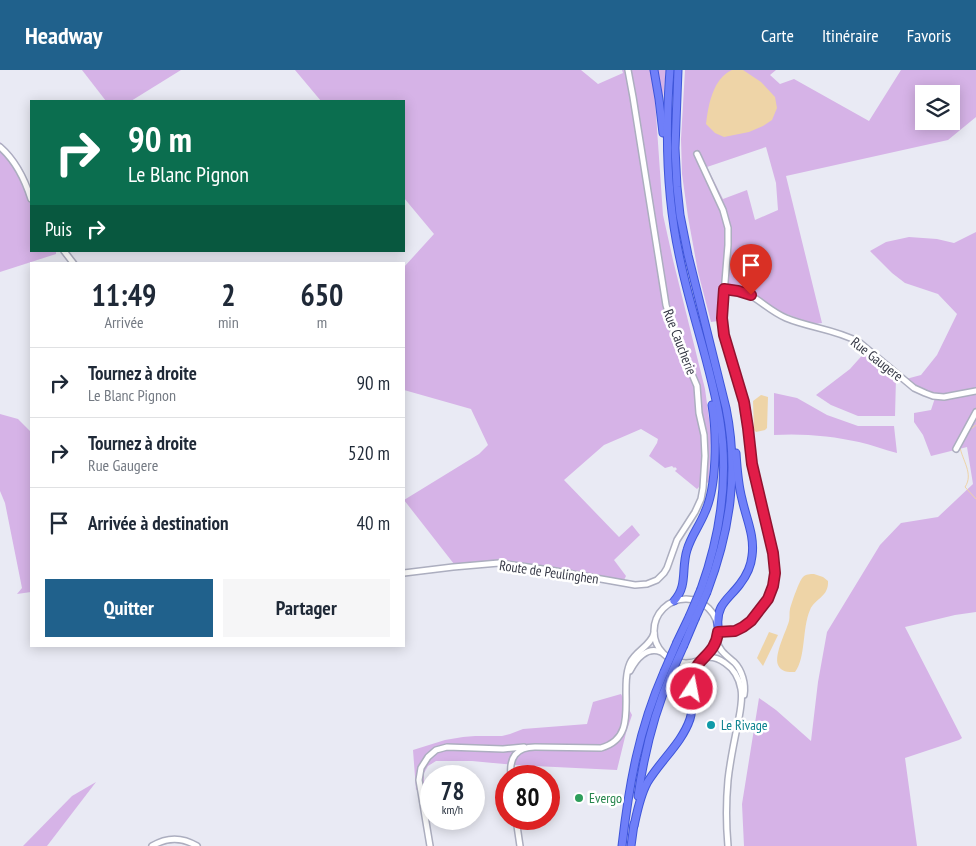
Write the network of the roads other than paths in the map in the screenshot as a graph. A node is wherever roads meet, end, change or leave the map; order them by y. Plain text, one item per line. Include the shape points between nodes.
1 (628, 70) edge
2 (654, 70) edge
3 (670, 70) edge
4 (678, 70) edge
5 (0, 147) edge
6 (697, 154) dead end
7 (667, 155) junction
8 (30, 197) edge
9 (65, 252) edge
10 (72, 262) edge
11 (724, 289) junction
12 (706, 323) junction
13 (697, 328) junction
14 (976, 391) edge
15 (976, 412) edge
16 (956, 449) dead end
17 (405, 573) edge
18 (635, 585) joint
19 (704, 591) junction
20 (674, 601) junction
21 (718, 629) junction
22 (654, 633) junction
23 (717, 639) junction
24 (661, 652) junction
25 (704, 658) junction
26 (668, 673) junction
27 (627, 678) junction
28 (741, 705) junction
29 (527, 747) junction
30 (501, 749) junction
31 (510, 765) joint
32 (634, 826) junction
33 (518, 830) edge
34 (152, 846) edge
35 (197, 846) edge
36 (430, 846) edge
37 (520, 846) edge
38 (622, 846) edge
39 (631, 846) edge
40 (728, 846) edge

1 - 18 street, Rue Caucherie via 666,305 697,386 705,456 701,499 677,540 667,568 657,580
2 - 7 highway
3 - 7 highway
4 - 12 highway via 676,148 679,202 687,250
5 - 8 street via 20,172
6 - 11 street via 728,228
7 - 13 highway via 676,238
9 - 10 street
11 - 14 street, Rue Gaugere via 751,295 788,319 852,338 914,388 925,393 944,397
11 - 21 street via 724,335 744,402 752,464 775,573 768,599 751,621 735,631
12 - 19 highway via 727,413 732,468 726,530 717,564
12 - 21 highway via 731,410 740,490 753,547 746,575 720,608
13 - 19 highway via 723,448 721,513
13 - 20 highway via 715,422 712,482 708,505 687,548 682,588
15 - 16 street
17 - 18 street, Route de Peulinghen via 499,563
19 - 26 highway, bridge
20 - 21 street via 700,602 711,611
20 - 22 street via 659,614
21 - 23 street
22 - 24 street
22 - 27 street via 650,642 632,659
23 - 25 street
23 - 28 street via 718,646 735,663 742,676 745,690
24 - 25 street via 681,663
24 - 27 street via 652,650 641,656
25 - 28 street via 718,659 735,672 741,686
25 - 32 highway via 693,675 688,724 647,783
26 - 32 highway via 650,736
26 - 38 highway via 650,707 634,761
27 - 29 street via 624,726 614,742 596,749
28 - 40 street via 727,790
29 - 30 street
29 - 31 street via 516,754
30 - 31 street via 510,759
30 - 36 street via 444,748 425,759 419,780
32 - 39 highway
33 - 37 street
34 - 35 street via 174,838

